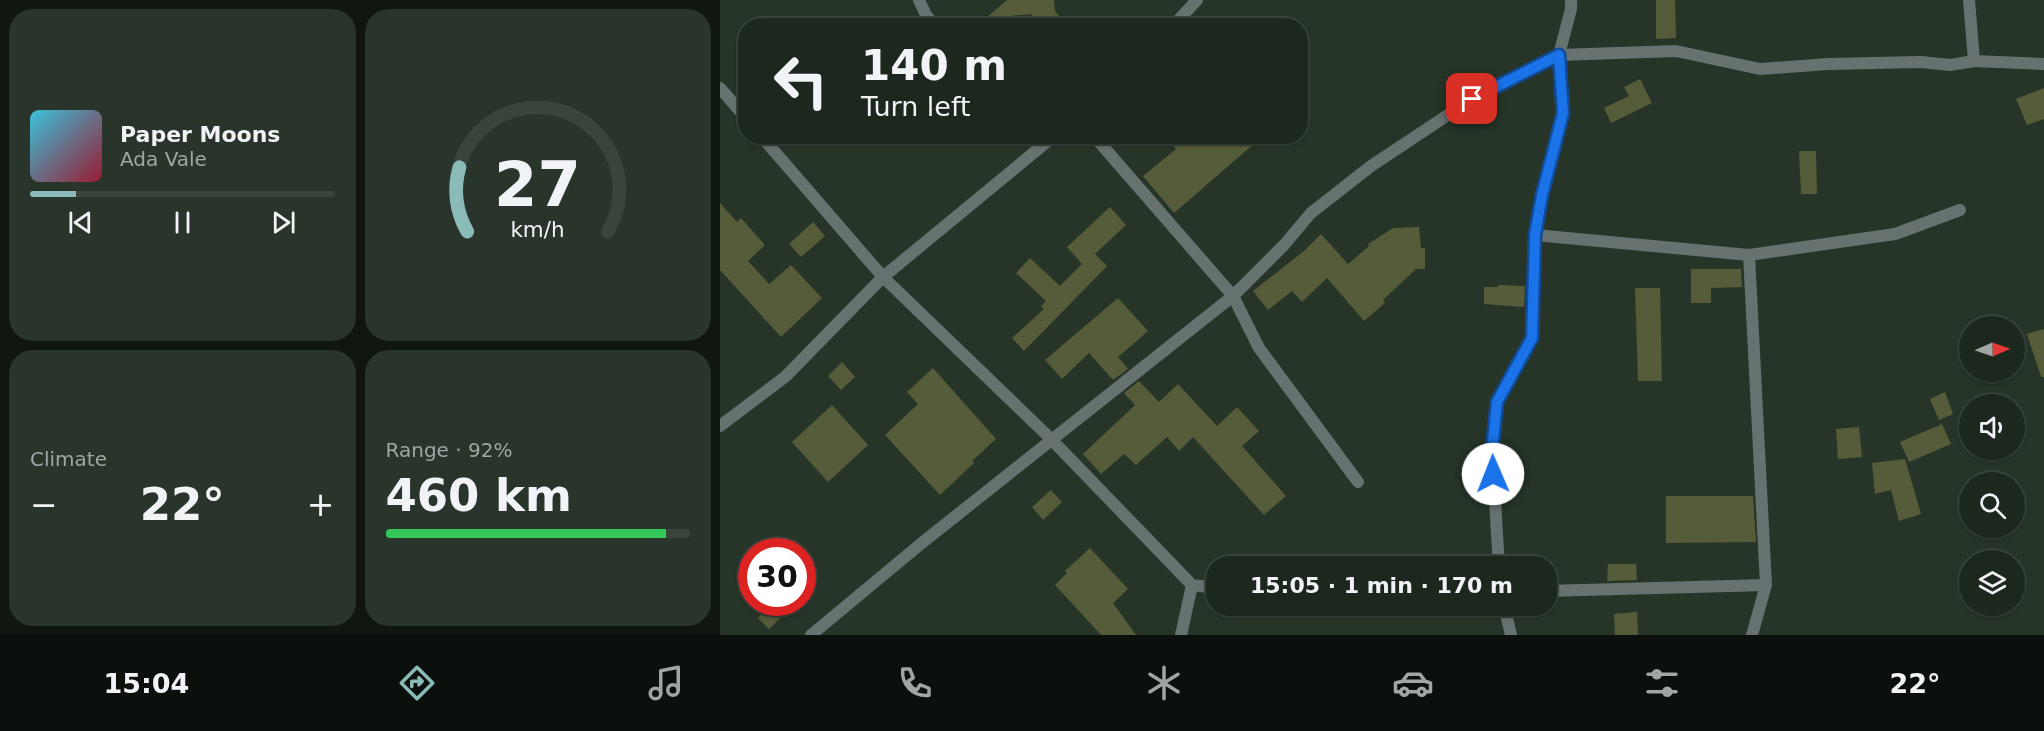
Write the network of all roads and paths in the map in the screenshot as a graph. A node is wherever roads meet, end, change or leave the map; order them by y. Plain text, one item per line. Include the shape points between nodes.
1 (919, 0) edge
2 (1197, 0) edge
3 (1571, 0) edge
4 (1970, 0) edge
5 (928, 18) edge
6 (1180, 18) edge
7 (1559, 55) junction
8 (1974, 61) junction
9 (2044, 64) edge
10 (720, 87) edge
11 (738, 108) edge
12 (768, 144) edge
13 (1044, 144) edge
14 (1101, 144) edge
15 (1960, 210) dead end
16 (1535, 235) junction
17 (1749, 255) junction
18 (883, 277) junction
19 (1233, 296) junction
20 (720, 426) edge
21 (1051, 439) junction
22 (1358, 482) dead end
23 (1498, 556) edge
24 (1192, 585) junction
25 (1766, 585) junction
26 (1206, 587) edge
27 (1557, 591) edge
28 (1506, 616) edge
29 (811, 635) edge
30 (1181, 635) edge
31 (1511, 635) edge
32 (1752, 635) edge

1 - 5 street
2 - 6 street
3 - 7 street
4 - 8 street
7 - 8 street via 1676,51 1760,69
7 - 16 street via 1563,113
7 - 19 street via 1472,99 1371,166 1311,213
8 - 9 street
10 - 11 street
12 - 18 street
13 - 18 street
14 - 19 street
15 - 17 street via 1894,234
16 - 17 street
16 - 23 street via 1532,338 1497,402 1492,451
17 - 25 street
18 - 20 street via 785,377
18 - 21 street
19 - 21 street
19 - 22 street via 1259,348
21 - 24 street
21 - 29 street
24 - 26 street
24 - 30 street
25 - 27 street
25 - 32 street
28 - 31 street

